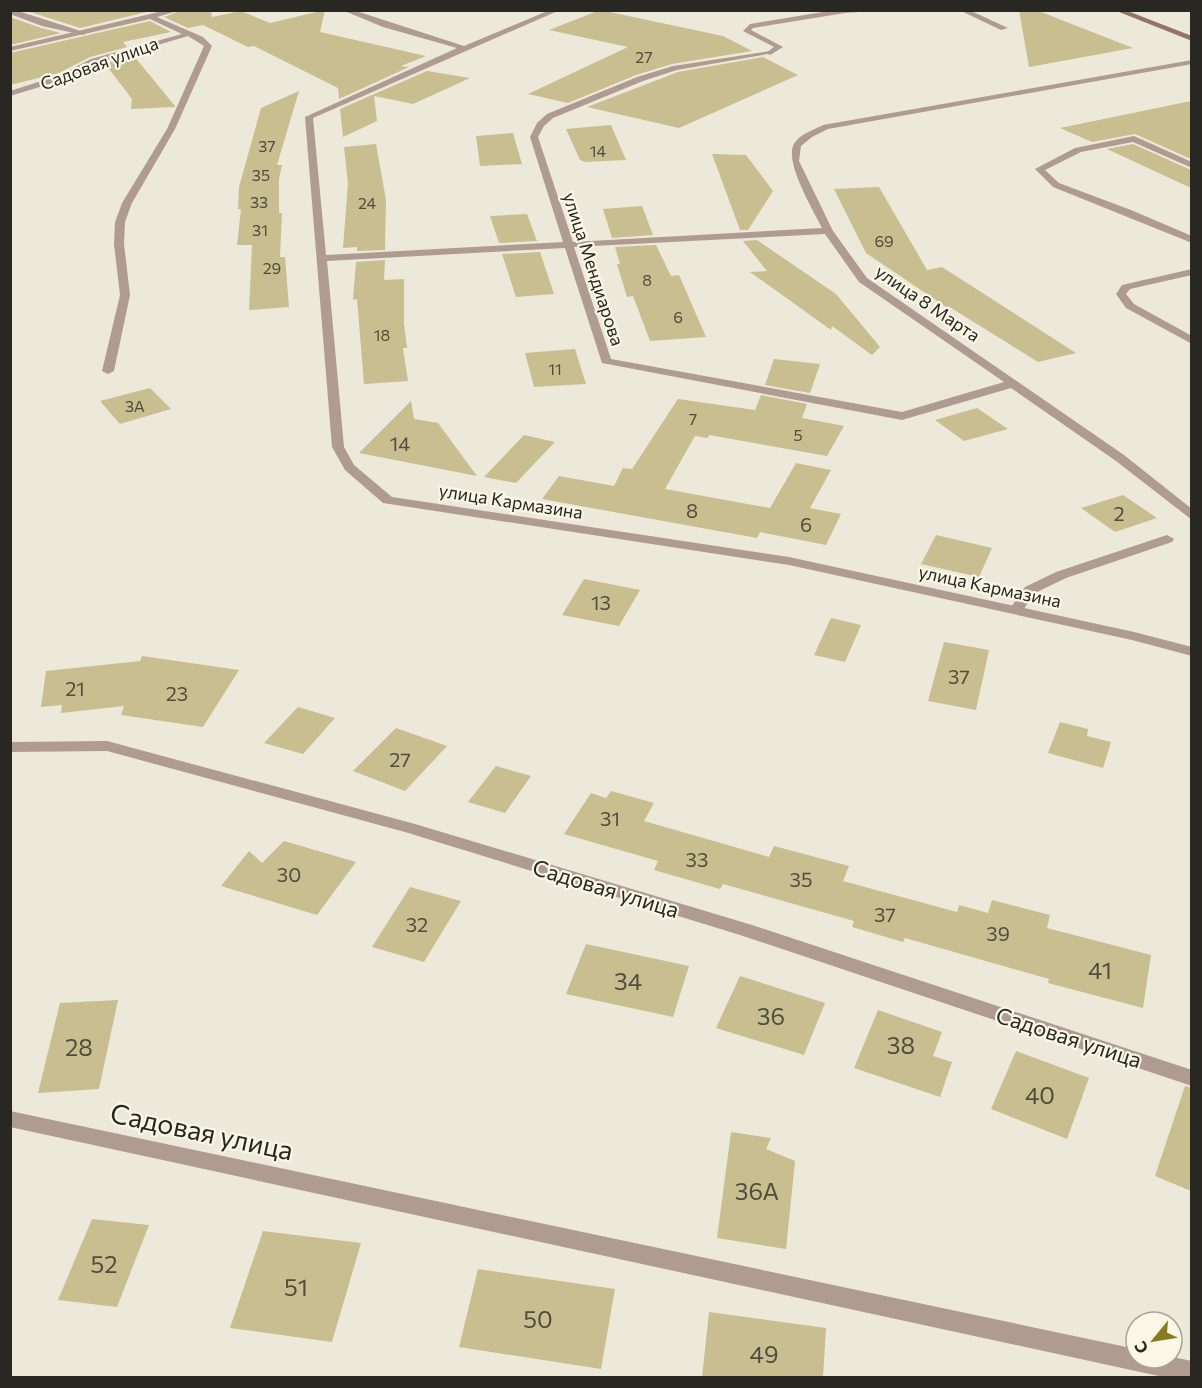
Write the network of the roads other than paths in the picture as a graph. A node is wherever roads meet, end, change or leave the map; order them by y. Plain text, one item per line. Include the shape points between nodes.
1 (178, 10) edge
2 (345, 10) edge
3 (557, 10) edge
4 (886, 10) edge
5 (962, 10) edge
6 (1117, 10) edge
7 (10, 11) edge
8 (153, 18) junction
9 (1004, 28) dead end
10 (83, 33) junction
11 (188, 34) junction
12 (1191, 39) edge
13 (464, 48) junction
14 (10, 49) edge
15 (1191, 62) edge
16 (10, 94) edge
17 (1191, 165) edge
18 (828, 231) junction
19 (1191, 240) edge
20 (568, 245) junction
21 (321, 258) junction
22 (1191, 272) edge
23 (1191, 341) edge
24 (108, 371) dead end
25 (1014, 382) junction
26 (1191, 516) edge
27 (1167, 539) dead end
28 (1016, 610) junction
29 (1191, 652) edge
30 (10, 747) edge
31 (1191, 1078) edge
32 (10, 1119) edge
33 (1191, 1372) edge

1 - 8 street
2 - 13 street
3 - 13 street
4 - 20 street, улица Мендиарова via 845,11 750,26 747,31 779,47 770,53 676,68 550,116 534,137
5 - 9 street
6 - 12 main road
7 - 10 street
8 - 10 street
8 - 11 street
10 - 14 street
11 - 16 street, Садовая улица via 94,61 63,77
11 - 24 street via 208,45 171,129 120,222 125,295
13 - 21 street, улица Кармазина via 309,117
15 - 18 street, улица 8 Марта via 826,127 797,145 795,161
17 - 19 street via 1134,139 1078,150 1039,169 1056,185
18 - 20 street
18 - 25 street, улица 8 Марта via 863,280
20 - 21 street
20 - 25 street, улица Мендиарова via 606,361 902,416
21 - 28 street, улица Кармазина via 338,447 349,467 388,500 789,561
22 - 23 street via 1126,287 1121,294 1130,306
25 - 26 street, улица 8 Марта via 1120,458
27 - 28 street via 1051,580 1030,590
28 - 29 street, улица Кармазина
30 - 31 street, Садовая улица via 107,746 409,828 746,930
32 - 33 street, Садовая улица

